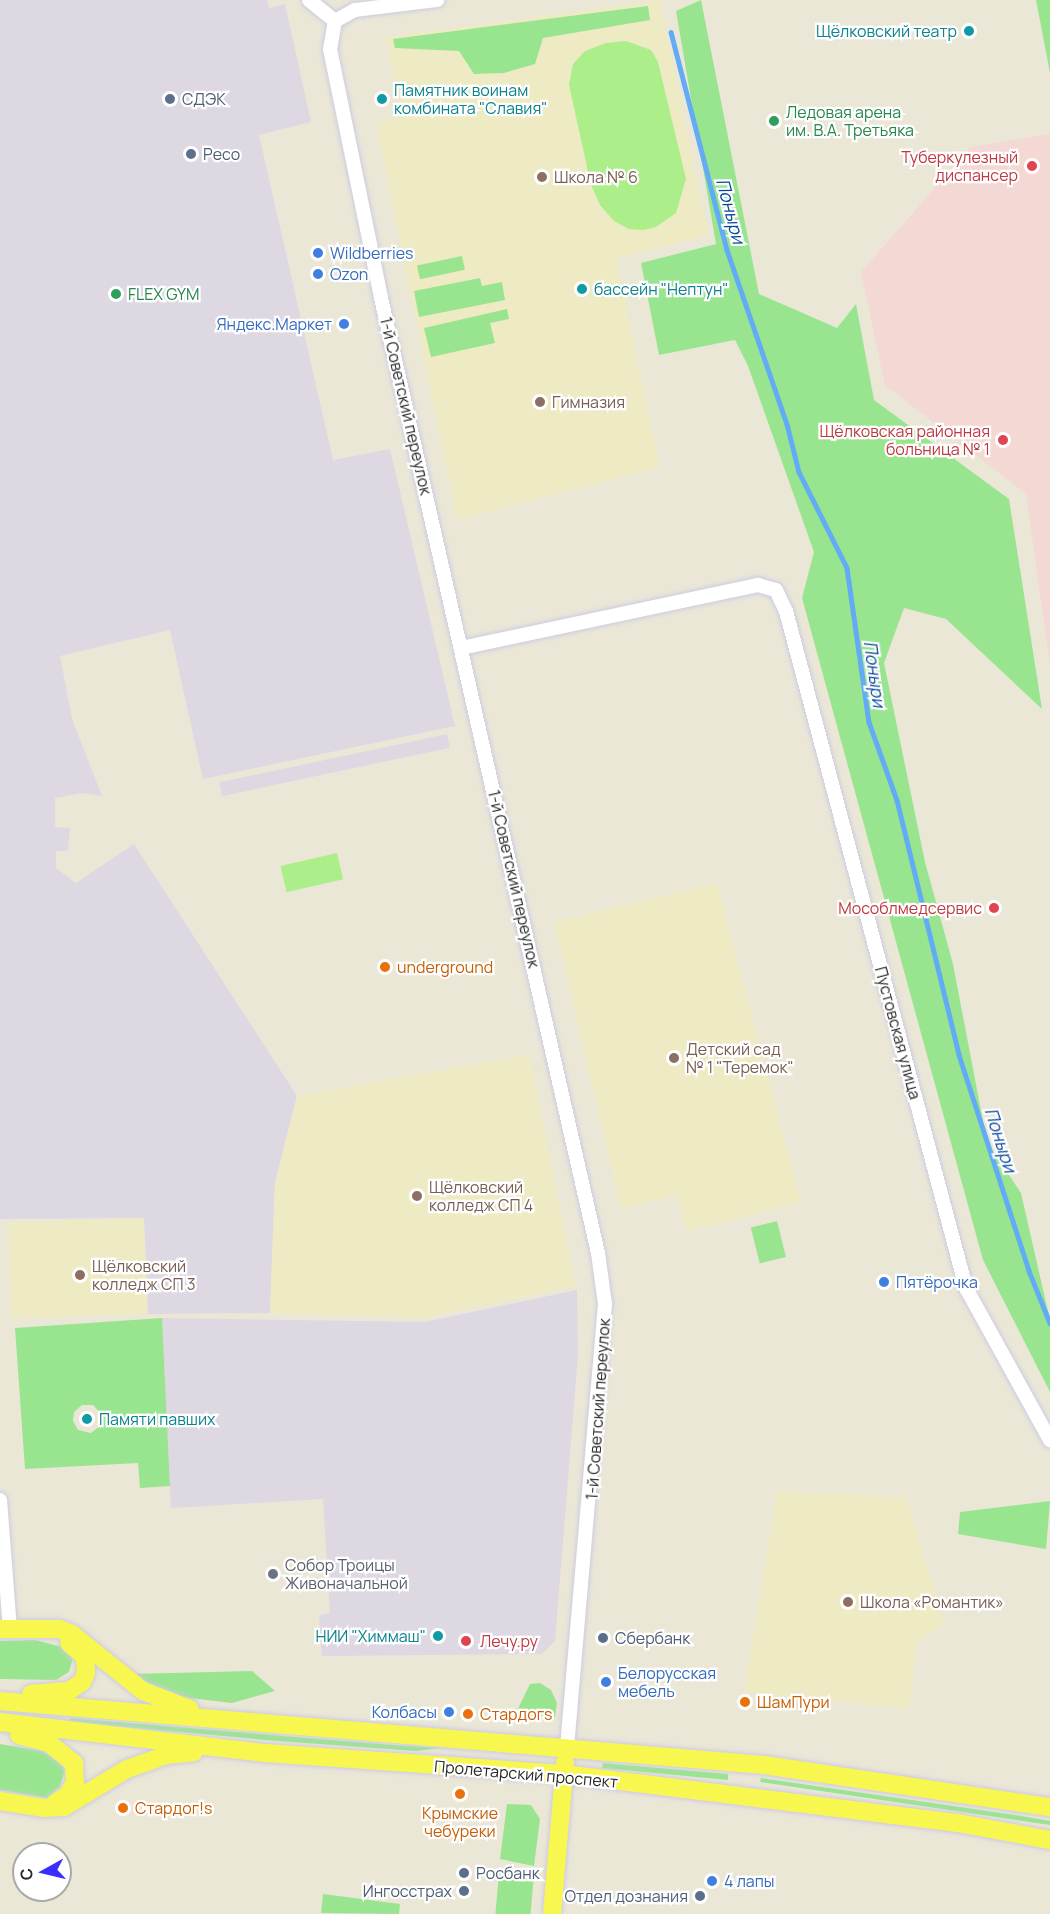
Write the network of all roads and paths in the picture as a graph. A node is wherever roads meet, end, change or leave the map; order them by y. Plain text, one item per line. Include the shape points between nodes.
1 (309, 0) edge
2 (437, 0) edge
3 (335, 21) junction
4 (461, 648) junction
5 (1050, 1440) edge
6 (0, 1500) edge
7 (5, 1629) edge
8 (31, 1629) junction
9 (0, 1694) edge
10 (0, 1701) edge
11 (224, 1717) junction
12 (0, 1722) edge
13 (0, 1731) edge
14 (567, 1747) junction
15 (224, 1749) junction
16 (764, 1765) junction
17 (564, 1774) junction
18 (760, 1797) junction
19 (0, 1801) edge
20 (1050, 1807) edge
21 (44, 1809) junction
22 (1050, 1840) edge
23 (552, 1914) edge

1 - 3 street
2 - 3 street via 355,10
3 - 4 street, 1-й Советский переулок via 330,49 381,298
4 - 5 street, Пустовская улица via 758,585 776,590 786,611 966,1288
4 - 14 street, 1-й Советский переулок via 598,1253 605,1304
6 - 7 street
7 - 8 main road
8 - 9 main road via 80,1650 85,1657 82,1682 69,1691
8 - 11 main road via 72,1634 154,1697
10 - 11 main road, Пролетарский проспект
11 - 14 main road, Пролетарский проспект
12 - 15 main road, Пролетарский проспект
13 - 21 main road via 37,1738 71,1758 76,1776 72,1790
14 - 16 main road, Пролетарский проспект
14 - 17 main road
15 - 17 main road, Пролетарский проспект
15 - 21 main road via 146,1761 73,1803
16 - 18 main road via 754,1769 749,1779
16 - 20 main road, Пролетарский проспект
17 - 18 main road, Пролетарский проспект
17 - 23 main road
18 - 22 main road, Пролетарский проспект via 958,1823
19 - 21 main road

